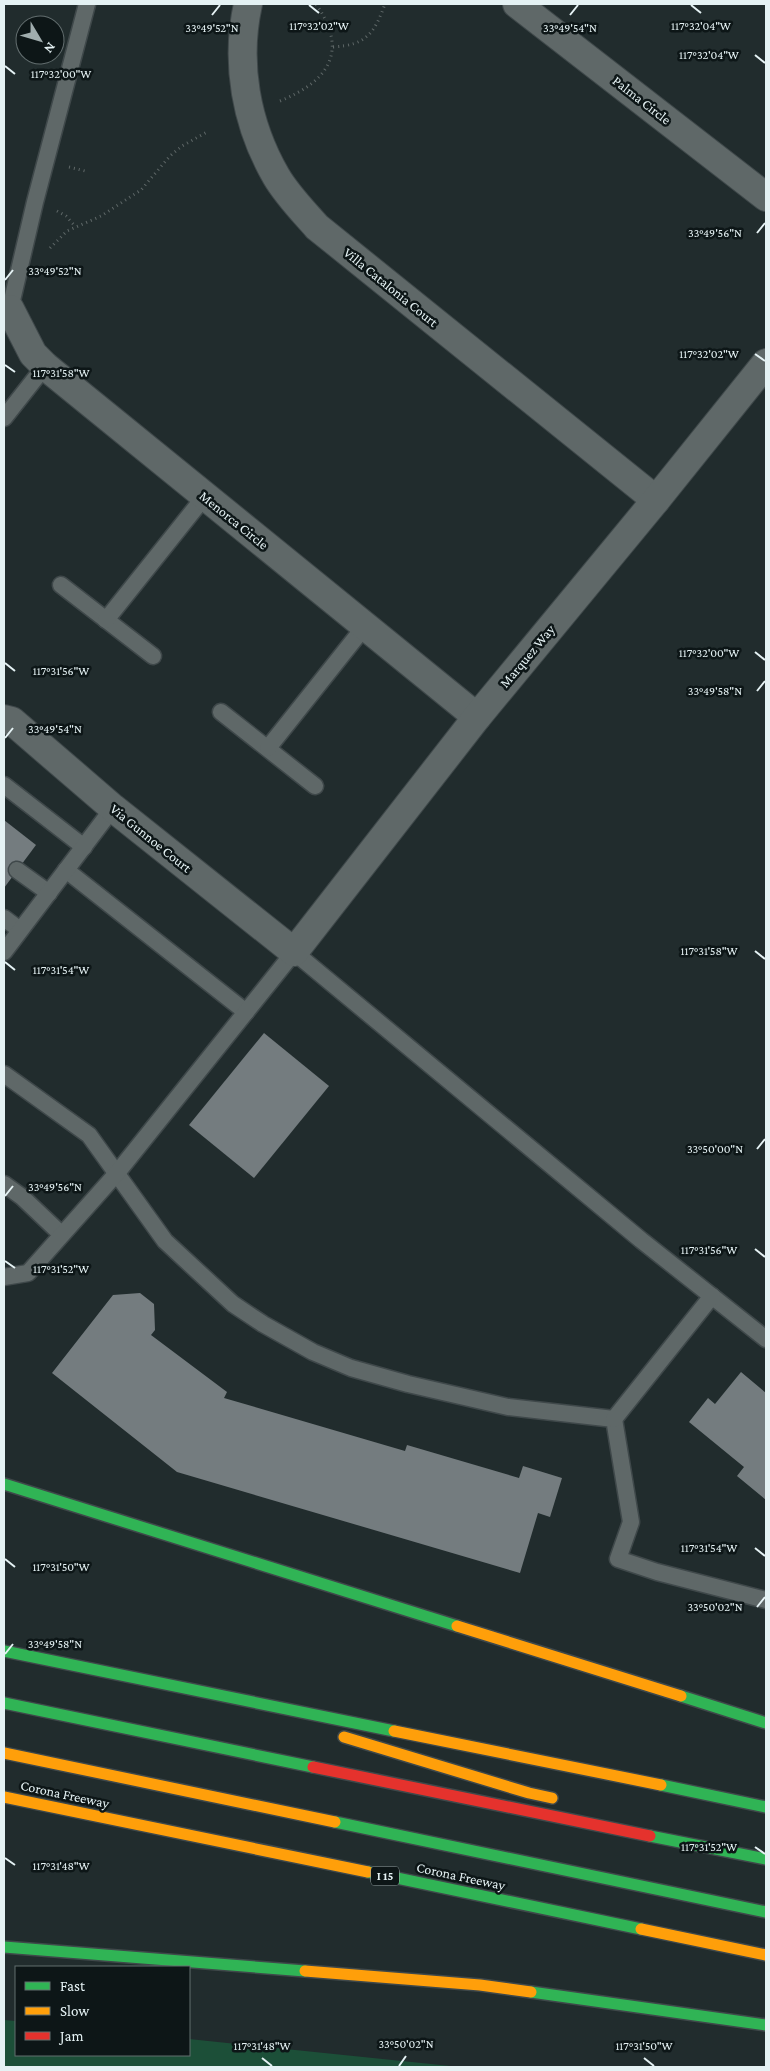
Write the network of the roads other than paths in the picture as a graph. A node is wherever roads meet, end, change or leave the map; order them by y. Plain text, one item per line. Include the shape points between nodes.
1 (87, 4) edge
2 (517, 4) edge
3 (244, 5) edge
4 (766, 197) edge
5 (10, 309) joint
6 (766, 364) edge
7 (45, 366) junction
8 (4, 418) edge
9 (205, 496) junction
10 (656, 500) junction
11 (61, 585) dead end
12 (106, 620) junction
13 (365, 626) junction
14 (153, 656) dead end
15 (221, 712) dead end
16 (477, 716) junction
17 (6, 718) edge
18 (268, 748) junction
19 (4, 785) edge
20 (315, 786) dead end
21 (113, 808) junction
22 (84, 847) junction
23 (18, 870) dead end
24 (66, 870) junction
25 (49, 893) junction
26 (4, 918) edge
27 (20, 930) junction
28 (4, 952) edge
29 (294, 952) junction
30 (246, 1012) junction
31 (4, 1074) edge
32 (117, 1174) junction
33 (4, 1184) edge
34 (61, 1234) junction
35 (4, 1277) edge
36 (712, 1296) junction
37 (766, 1339) edge
38 (614, 1419) junction
39 (4, 1484) edge
40 (766, 1600) edge
41 (4, 1651) edge
42 (184, 1688) junction
43 (4, 1703) edge
44 (299, 1723) dead end
45 (766, 1723) edge
46 (337, 1735) dead end
47 (4, 1753) edge
48 (4, 1797) edge
49 (567, 1801) dead end
50 (766, 1808) edge
51 (766, 1859) edge
52 (766, 1912) edge
53 (4, 1947) edge
54 (766, 1955) edge
55 (766, 2025) edge

1 - 5 lane via 34,202
2 - 4 street, Palma Circle
3 - 10 street, Villa Catalonia Court via 243,79 259,142 277,178 316,228
5 - 7 street, Menorca Circle via 32,354
6 - 10 street, Marquez Way
7 - 8 lane
7 - 9 street, Menorca Circle
9 - 12 lane
9 - 13 street, Menorca Circle
10 - 16 street, Marquez Way
11 - 12 lane
12 - 14 lane
13 - 16 street, Menorca Circle
13 - 18 lane
15 - 18 lane
16 - 29 street, Marquez Way
17 - 21 street, Via Gunnoe Court
18 - 20 lane
19 - 22 lane
21 - 22 lane
21 - 29 street, Via Gunnoe Court
22 - 24 lane
23 - 25 lane
24 - 25 lane
24 - 30 lane
25 - 27 lane
26 - 27 lane
27 - 28 lane
29 - 30 lane
29 - 36 lane
30 - 32 lane
31 - 32 lane via 89,1135
32 - 34 lane
32 - 38 lane via 165,1241 233,1304 314,1352 351,1368 449,1394 508,1407
33 - 34 lane
34 - 35 lane via 28,1273
36 - 37 lane
36 - 38 lane
38 - 40 lane via 632,1522 618,1559
39 - 45 highway
41 - 42 highway
42 - 44 highway
42 - 50 highway
43 - 51 highway
46 - 49 highway via 529,1793
47 - 52 highway
48 - 54 highway, Corona Freeway / I 15
53 - 55 highway via 480,1985

